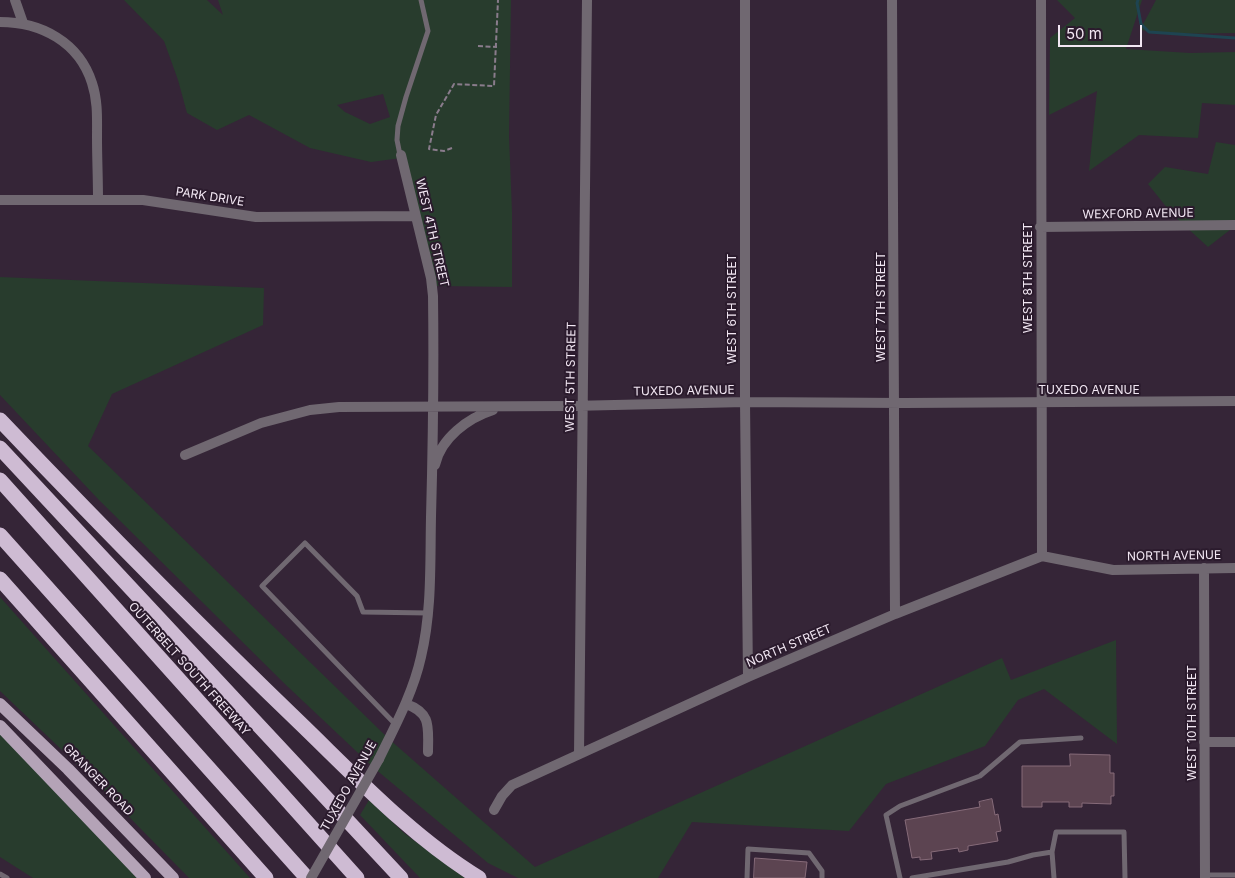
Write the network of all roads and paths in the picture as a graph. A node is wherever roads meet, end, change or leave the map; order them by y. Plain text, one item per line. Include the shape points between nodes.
1 (15, 0) edge
2 (421, 0) edge
3 (498, 0) edge
4 (588, 0) edge
5 (745, 0) edge
6 (892, 0) edge
7 (1041, 0) edge
8 (0, 22) edge
9 (23, 23) junction
10 (478, 46) dead end
11 (497, 47) junction
12 (452, 148) dead end
13 (400, 155) joint
14 (98, 199) junction
15 (0, 200) edge
16 (415, 216) junction
17 (1235, 225) edge
18 (1040, 227) junction
19 (1235, 401) edge
20 (745, 402) junction
21 (894, 403) junction
22 (1042, 403) junction
23 (507, 406) junction
24 (583, 406) junction
25 (434, 407) junction
26 (0, 420) edge
27 (0, 448) edge
28 (185, 455) dead end
29 (432, 478) junction
30 (0, 480) edge
31 (0, 535) edge
32 (1042, 556) junction
33 (1204, 568) junction
34 (1235, 568) edge
35 (0, 579) edge
36 (428, 613) junction
37 (895, 614) junction
38 (748, 678) junction
39 (0, 704) edge
40 (406, 704) junction
41 (396, 725) junction
42 (0, 726) edge
43 (1082, 738) dead end
44 (1204, 742) junction
45 (1235, 742) edge
46 (428, 752) dead end
47 (579, 754) junction
48 (494, 810) dead end
49 (1052, 852) junction
50 (0, 874) edge
51 (1235, 875) edge
52 (1205, 877) edge
53 (7, 878) edge
54 (146, 878) edge
55 (173, 878) edge
56 (266, 878) edge
57 (307, 878) edge
58 (311, 878) edge
59 (357, 878) edge
60 (401, 878) edge
61 (479, 878) edge
62 (747, 878) edge
63 (822, 878) edge
64 (900, 878) edge
65 (912, 878) edge
66 (1054, 878) edge
67 (1125, 878) edge

1 - 9 street
2 - 13 lane via 428,31 398,126
3 - 11 path
4 - 24 street, WEST 5TH STREET
5 - 20 street, WEST 6TH STREET
6 - 21 street, WEST 7TH STREET
7 - 18 street, WEST 8TH STREET
8 - 9 street
9 - 14 street via 55,35 72,49 84,64 93,84 97,108
10 - 11 path
11 - 12 path via 494,86 454,84 436,115 429,149 444,151
13 - 16 street, WEST 4TH STREET
14 - 15 street, PARK DRIVE
14 - 16 street, PARK DRIVE via 165,202 256,217
16 - 25 street, WEST 4TH STREET via 433,296
17 - 18 street, WEXFORD AVENUE
18 - 22 street, WEST 8TH STREET
19 - 22 street, TUXEDO AVENUE
20 - 21 street, TUXEDO AVENUE
20 - 24 street, TUXEDO AVENUE
20 - 38 street, WEST 6TH STREET
21 - 22 street, TUXEDO AVENUE
21 - 37 street, WEST 7TH STREET
22 - 32 street, WEST 8TH STREET
23 - 24 street, TUXEDO AVENUE
23 - 25 street, TUXEDO AVENUE
23 - 29 street via 473,417 459,428 436,459
24 - 47 street, WEST 5TH STREET
25 - 28 street via 310,410 261,423
25 - 29 street, TUXEDO AVENUE
26 - 61 highway via 178,605 302,725 409,825 454,863
27 - 60 highway
29 - 36 street, TUXEDO AVENUE
30 - 59 highway, OUTERBELT SOUTH FREEWAY
31 - 57 highway
32 - 33 street, NORTH AVENUE via 1113,570
32 - 37 street, NORTH STREET
33 - 34 street, NORTH AVENUE
33 - 44 street, WEST 10TH STREET
35 - 56 highway
36 - 40 street, TUXEDO AVENUE via 421,658
36 - 41 lane via 363,612 357,596 305,543 262,586
37 - 38 street, NORTH STREET
38 - 47 street, NORTH STREET
39 - 55 main road, GRANGER ROAD
40 - 41 street, TUXEDO AVENUE
40 - 46 street via 422,712 427,720
41 - 58 street, TUXEDO AVENUE, bridge
42 - 54 main road
43 - 64 lane via 1020,742 980,776 900,806 886,815
44 - 45 street
44 - 52 street, WEST 10TH STREET
47 - 48 street, NORTH STREET via 512,785
49 - 65 lane
49 - 66 lane
49 - 67 lane via 1056,832 1124,832
50 - 53 lane
51 - 52 lane
62 - 63 lane via 748,849 809,853 822,871

